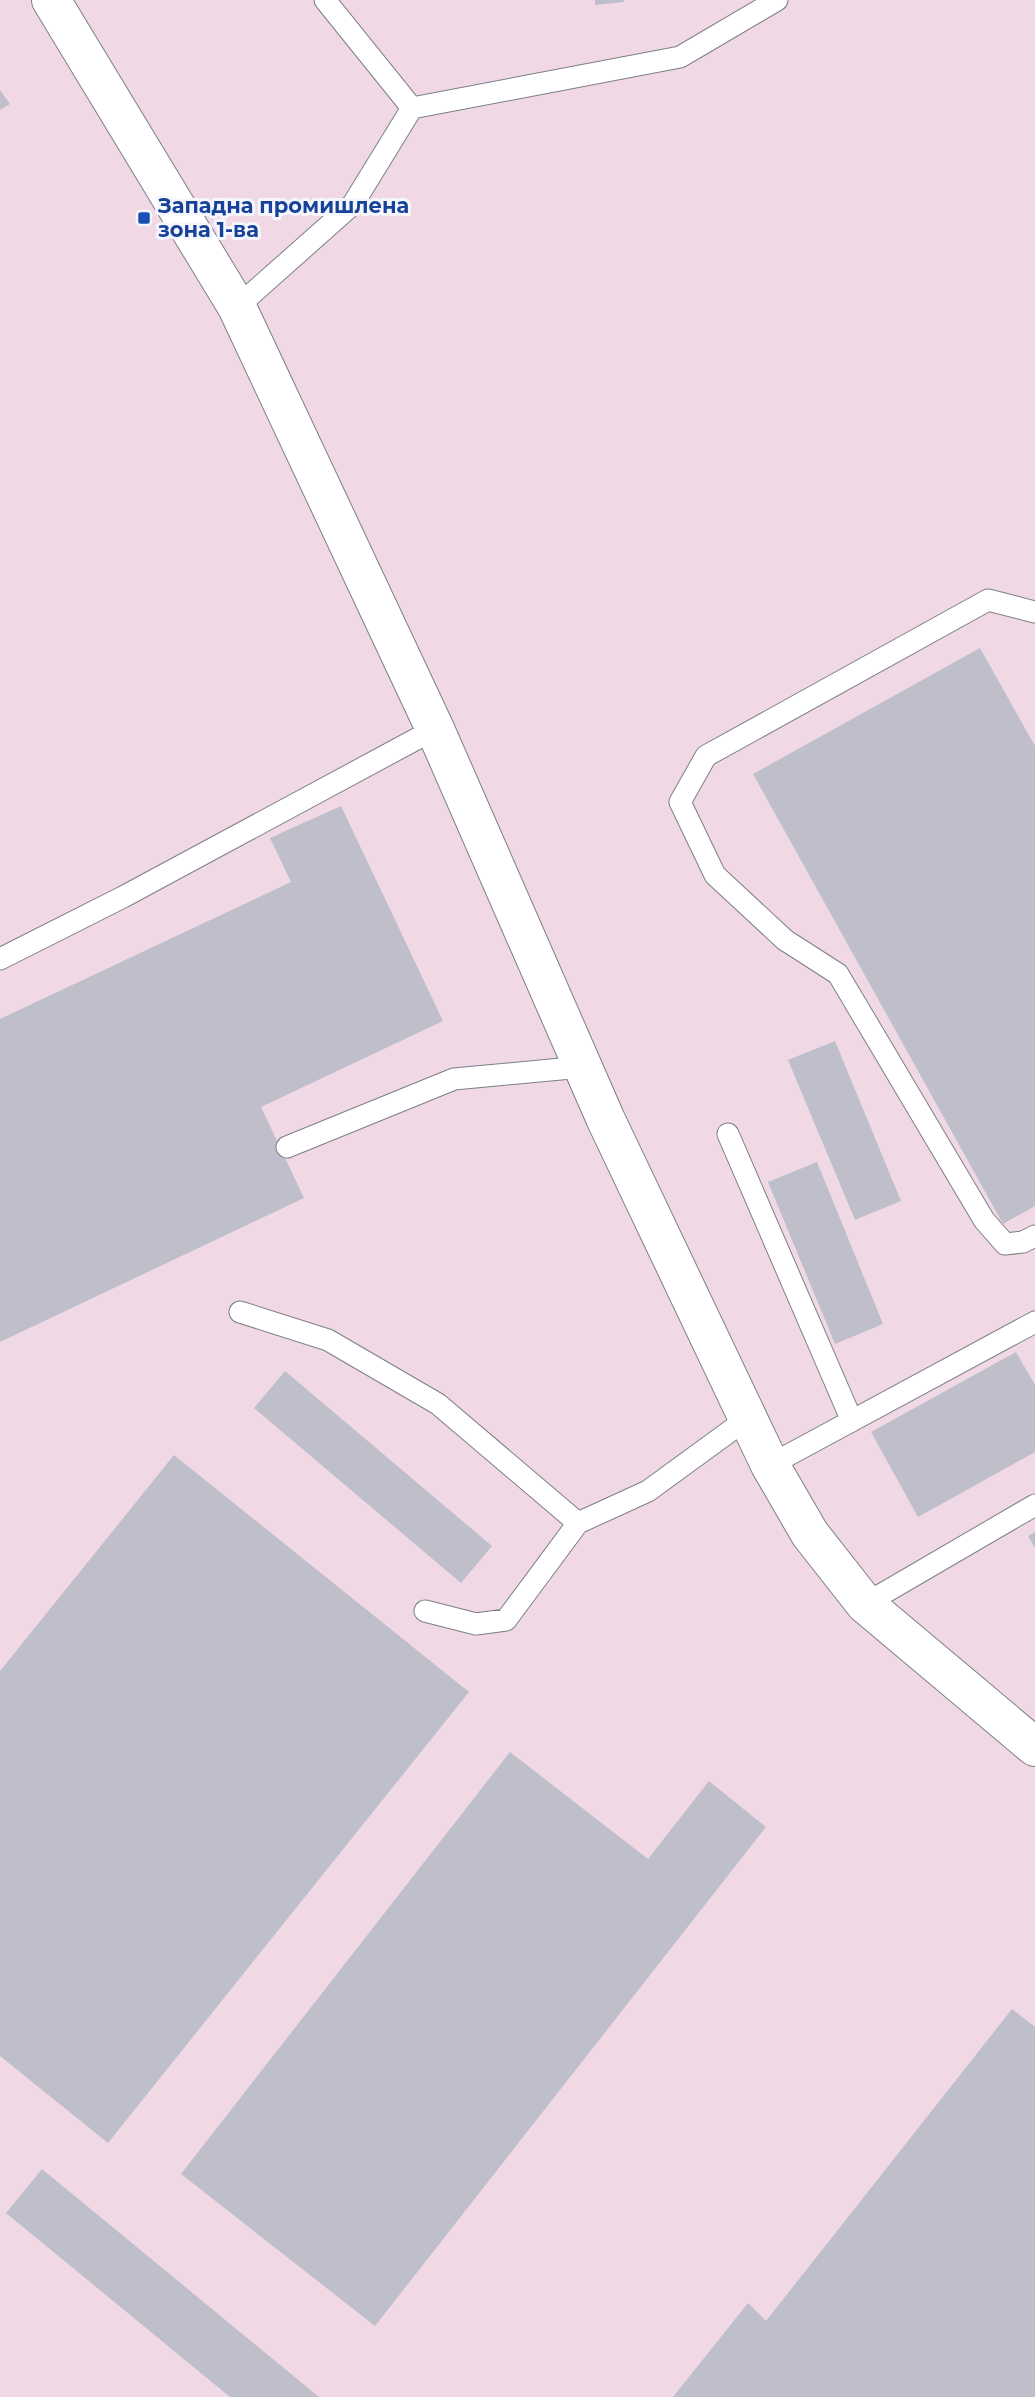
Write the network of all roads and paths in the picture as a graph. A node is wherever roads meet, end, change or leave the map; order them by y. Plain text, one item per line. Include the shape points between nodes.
1 (51, 0) edge
2 (325, 0) edge
3 (777, 0) edge
4 (412, 108) junction
5 (237, 307) junction
6 (1035, 612) edge
7 (435, 729) junction
8 (0, 959) edge
9 (582, 1067) junction
10 (728, 1134) dead end
11 (287, 1147) dead end
12 (1035, 1236) edge
13 (240, 1312) dead end
14 (1035, 1322) edge
15 (748, 1418) junction
16 (852, 1421) junction
17 (770, 1465) junction
18 (1035, 1505) edge
19 (578, 1523) junction
20 (865, 1604) junction
21 (425, 1611) dead end
22 (1035, 1747) edge

1 - 5 street
2 - 4 lane
3 - 4 lane via 680,57
4 - 5 lane via 353,204
5 - 7 street
6 - 12 lane via 988,600 706,756 680,802 715,875 785,940 838,974 984,1220 1004,1244
7 - 8 lane
7 - 9 street
9 - 11 lane via 454,1079
9 - 15 street
10 - 16 lane
13 - 19 lane via 328,1340 438,1404
14 - 16 lane
15 - 17 street
15 - 19 lane via 648,1492
16 - 17 lane
17 - 20 street via 810,1534
18 - 20 lane
19 - 21 lane via 506,1620 476,1624
20 - 22 street

